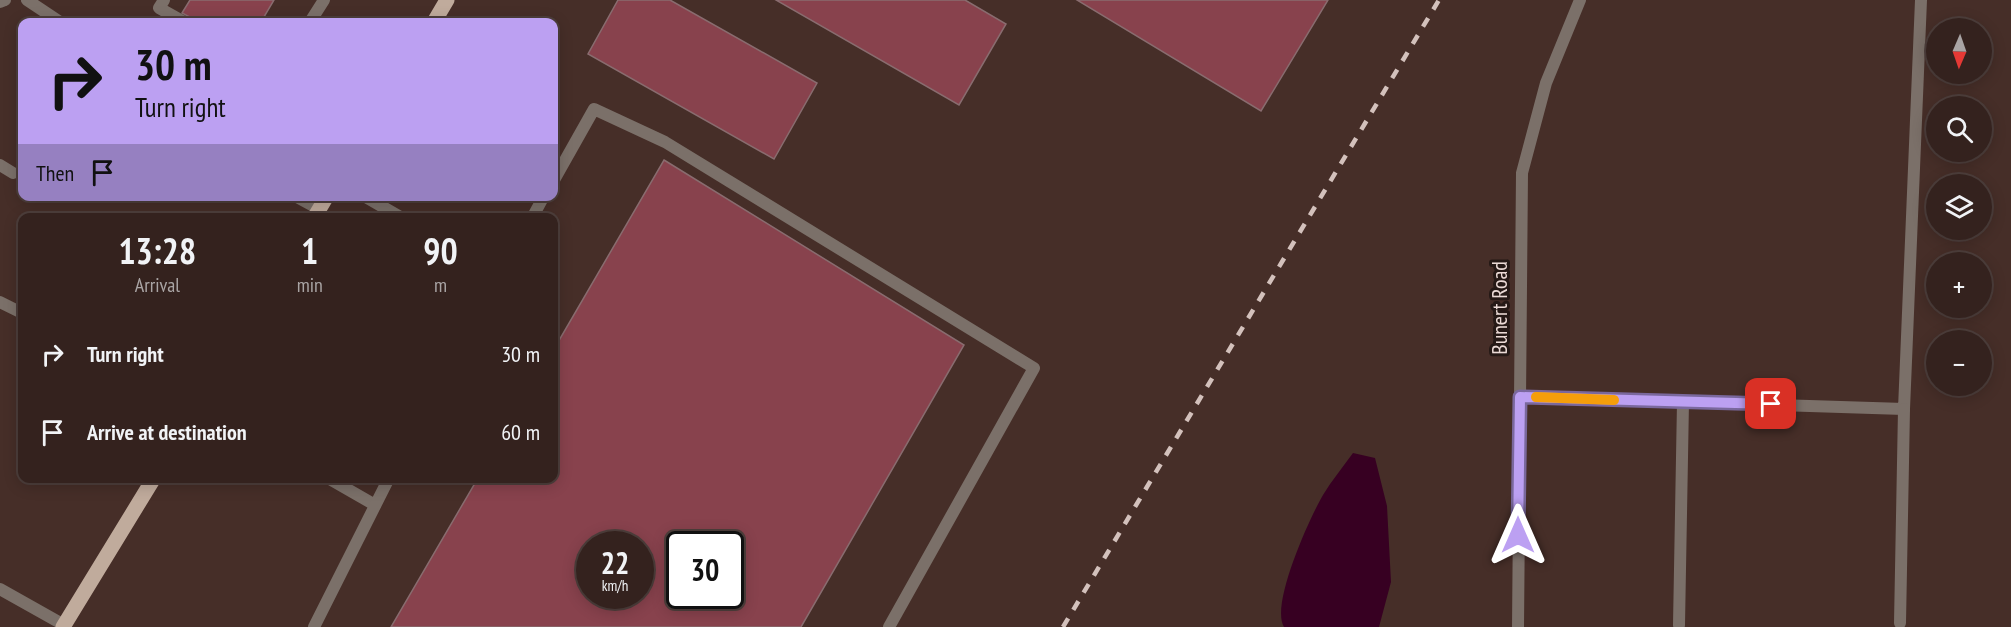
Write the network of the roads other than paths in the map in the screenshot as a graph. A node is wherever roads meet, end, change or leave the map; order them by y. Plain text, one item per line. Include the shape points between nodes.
1 (4, 0) edge
2 (27, 0) edge
3 (164, 0) edge
4 (324, 0) edge
5 (447, 0) edge
6 (1580, 0) edge
7 (1921, 0) edge
8 (0, 2) edge
9 (54, 18) edge
10 (177, 18) edge
11 (313, 18) edge
12 (436, 18) edge
13 (0, 165) edge
14 (13, 173) dead end
15 (558, 173) edge
16 (305, 201) edge
17 (373, 201) edge
18 (320, 208) edge
19 (393, 213) edge
20 (0, 302) edge
21 (18, 311) edge
22 (1520, 397) junction
23 (1683, 402) junction
24 (1904, 409) junction
25 (151, 483) edge
26 (337, 483) edge
27 (386, 483) edge
28 (375, 505) junction
29 (0, 589) edge
30 (1900, 623) dead end
31 (1678, 625) dead end
32 (64, 626) edge
33 (314, 627) edge
34 (889, 627) edge
35 (1518, 627) edge

1 - 8 street
2 - 9 street
3 - 10 street via 159,8
4 - 11 street
5 - 12 main road
6 - 22 street, Bunert Road via 1546,83 1522,173
7 - 24 street
13 - 14 street
15 - 34 street via 594,109 665,142 1034,368
16 - 18 street
17 - 19 street
20 - 21 street
22 - 23 street
22 - 35 street, Bunert Road
23 - 24 street
23 - 31 street
24 - 30 street
25 - 32 main road
26 - 28 street
27 - 28 street
28 - 33 street
29 - 32 street

